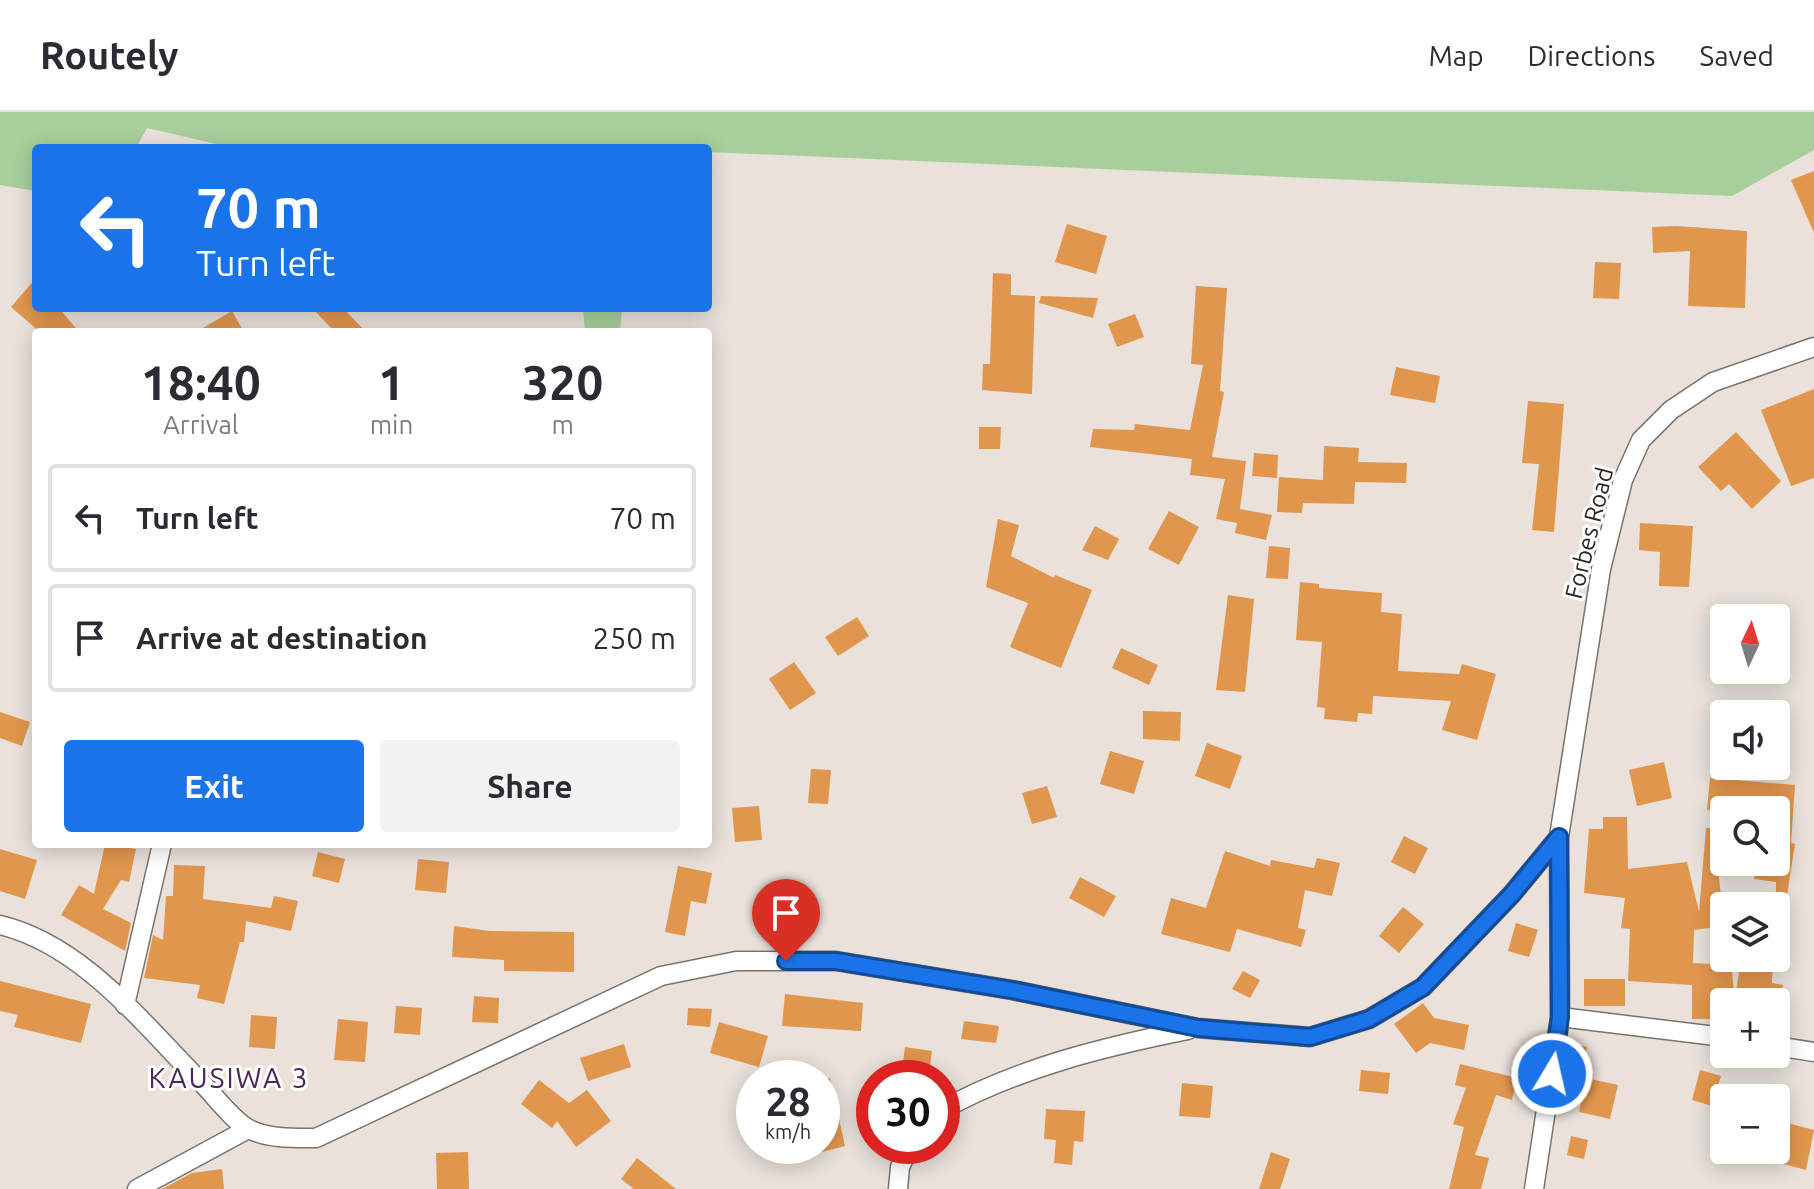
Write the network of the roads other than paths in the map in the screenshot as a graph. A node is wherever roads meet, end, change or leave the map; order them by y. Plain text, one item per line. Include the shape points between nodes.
1 (1814, 347) edge
2 (1559, 837) junction
3 (161, 848) edge
4 (0, 925) edge
5 (125, 1005) junction
6 (1560, 1017) junction
7 (1198, 1028) junction
8 (1710, 1035) edge
9 (1790, 1048) edge
10 (1814, 1052) edge
11 (960, 1100) edge
12 (248, 1129) junction
13 (901, 1164) edge
14 (137, 1189) edge
15 (898, 1189) edge
16 (1534, 1189) edge

1 - 2 street, Forbes Road via 1713,382 1671,410 1641,440 1623,480 1601,569
2 - 6 street, Forbes Road
2 - 7 street via 1423,987 1369,1019 1310,1037
3 - 5 street
4 - 5 street via 65,953
5 - 12 street
6 - 8 street
6 - 16 street, Forbes Road
7 - 11 street via 1108,1046 984,1087
7 - 12 street via 836,961 736,961 661,976 316,1138 283,1138
9 - 10 street
12 - 14 street
13 - 15 street

